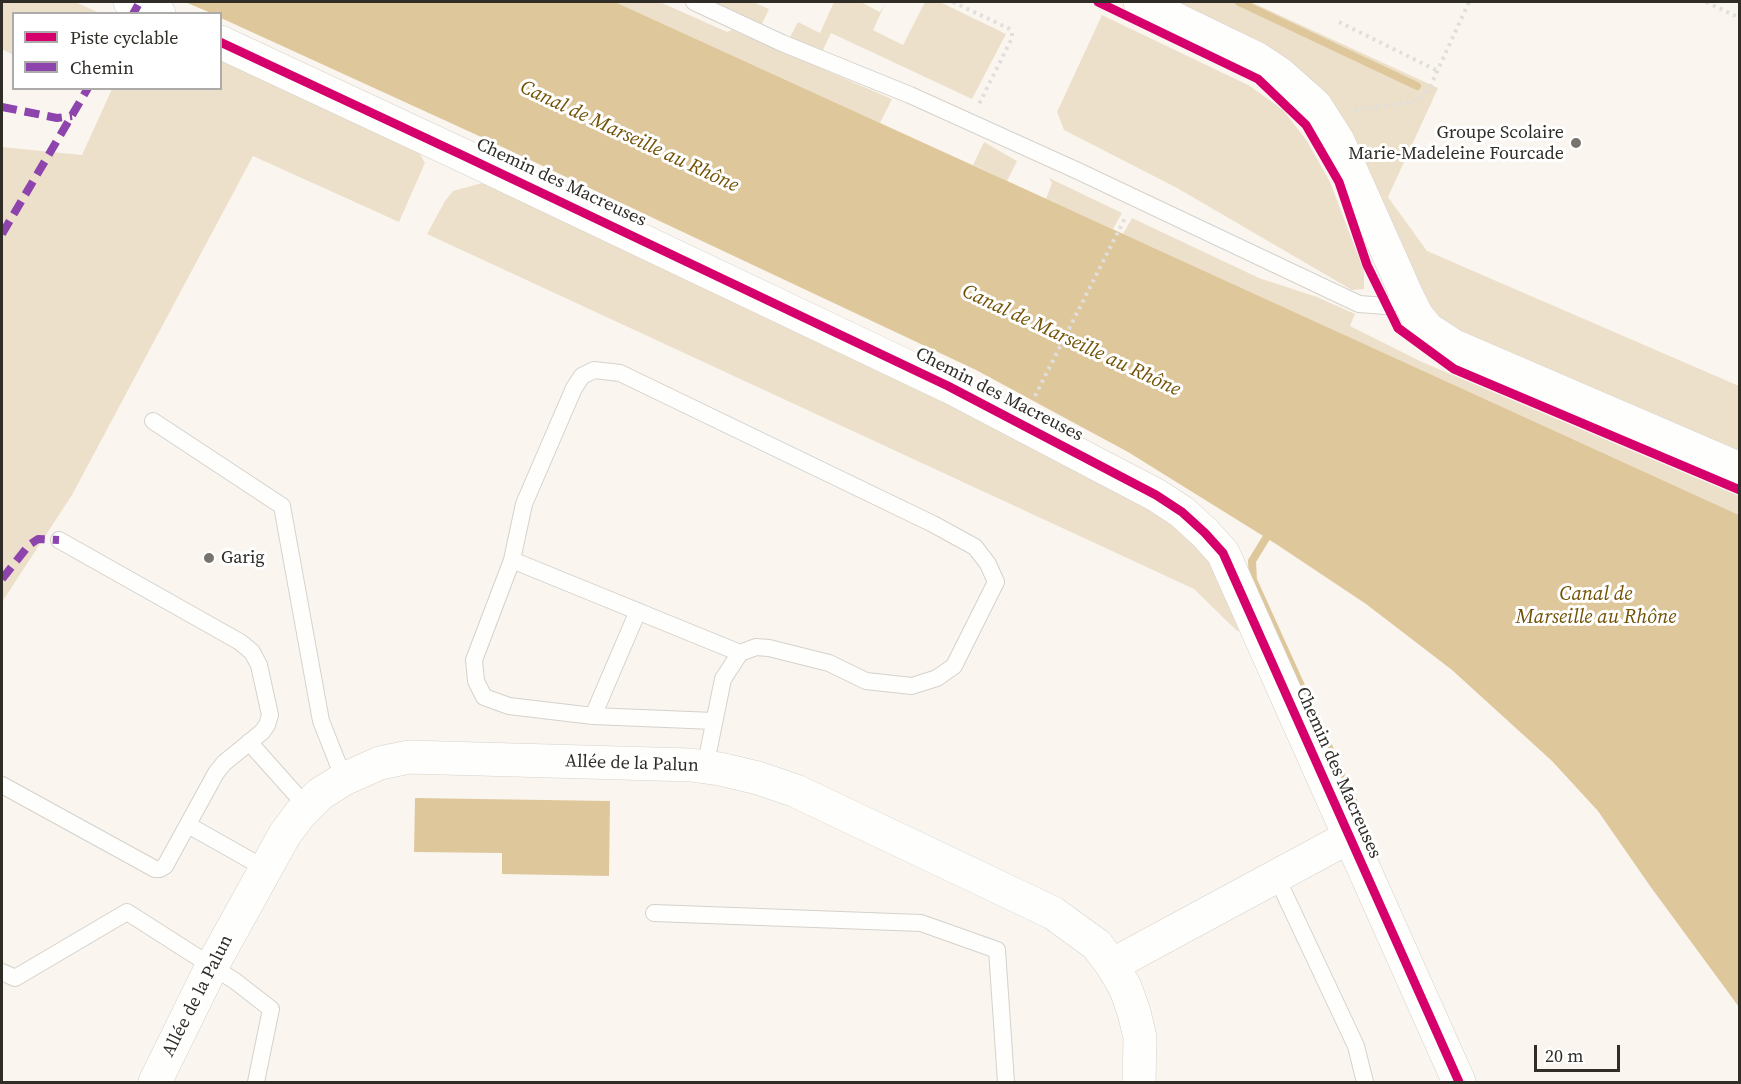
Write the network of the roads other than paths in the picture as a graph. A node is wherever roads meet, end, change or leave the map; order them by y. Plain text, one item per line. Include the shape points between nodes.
1 (130, 2) edge
2 (693, 2) edge
3 (1140, 2) edge
4 (154, 12) edge
5 (222, 43) edge
6 (1408, 298) junction
7 (153, 421) dead end
8 (1740, 469) edge
9 (59, 540) dead end
10 (512, 560) junction
11 (638, 611) junction
12 (740, 653) junction
13 (593, 716) junction
14 (714, 721) junction
15 (249, 742) junction
16 (705, 767) junction
17 (344, 779) junction
18 (2, 785) edge
19 (307, 807) junction
20 (188, 825) junction
21 (1349, 837) junction
22 (266, 869) junction
23 (1276, 876) junction
24 (654, 913) dead end
25 (1112, 965) junction
26 (212, 966) junction
27 (2, 972) edge
28 (155, 1083) edge
29 (256, 1083) edge
30 (1006, 1083) edge
31 (1139, 1083) edge
32 (1365, 1083) edge
33 (1459, 1083) edge

1 - 4 street
2 - 6 lane via 970,122 1359,304 1386,306
3 - 6 street via 1257,58 1315,105 1349,161
5 - 21 street, Chemin des Macreuses via 948,386 1182,512 1223,553
6 - 8 street via 1428,329 1454,346
7 - 17 lane via 282,506 321,721
9 - 15 lane via 252,652 259,665 270,715 262,732
10 - 11 lane
10 - 12 lane via 524,504 574,388 582,376 594,370 620,373 933,524 975,547 996,582 954,666 937,678 912,686 866,681 829,663 769,648 756,647
10 - 13 lane via 474,660 476,681 484,697 509,706
11 - 12 lane
11 - 13 lane
12 - 14 lane via 723,679
13 - 14 lane
14 - 16 lane
15 - 19 lane
15 - 20 lane via 216,773
16 - 17 street, Allée de la Palun via 409,757
16 - 25 street, Allée de la Palun via 796,791 1053,913 1096,945
17 - 19 street, Allée de la Palun
18 - 20 lane via 155,869 165,866
19 - 22 street, Allée de la Palun via 285,834
20 - 22 lane
21 - 23 street
21 - 33 street, Chemin des Macreuses
22 - 26 street, Allée de la Palun
23 - 25 street
23 - 32 lane via 1356,1046
24 - 30 lane via 921,923 997,950
25 - 31 street, Allée de la Palun via 1125,987 1140,1037
26 - 27 lane via 127,912 15,978
26 - 28 street, Allée de la Palun
26 - 29 lane via 271,1010

